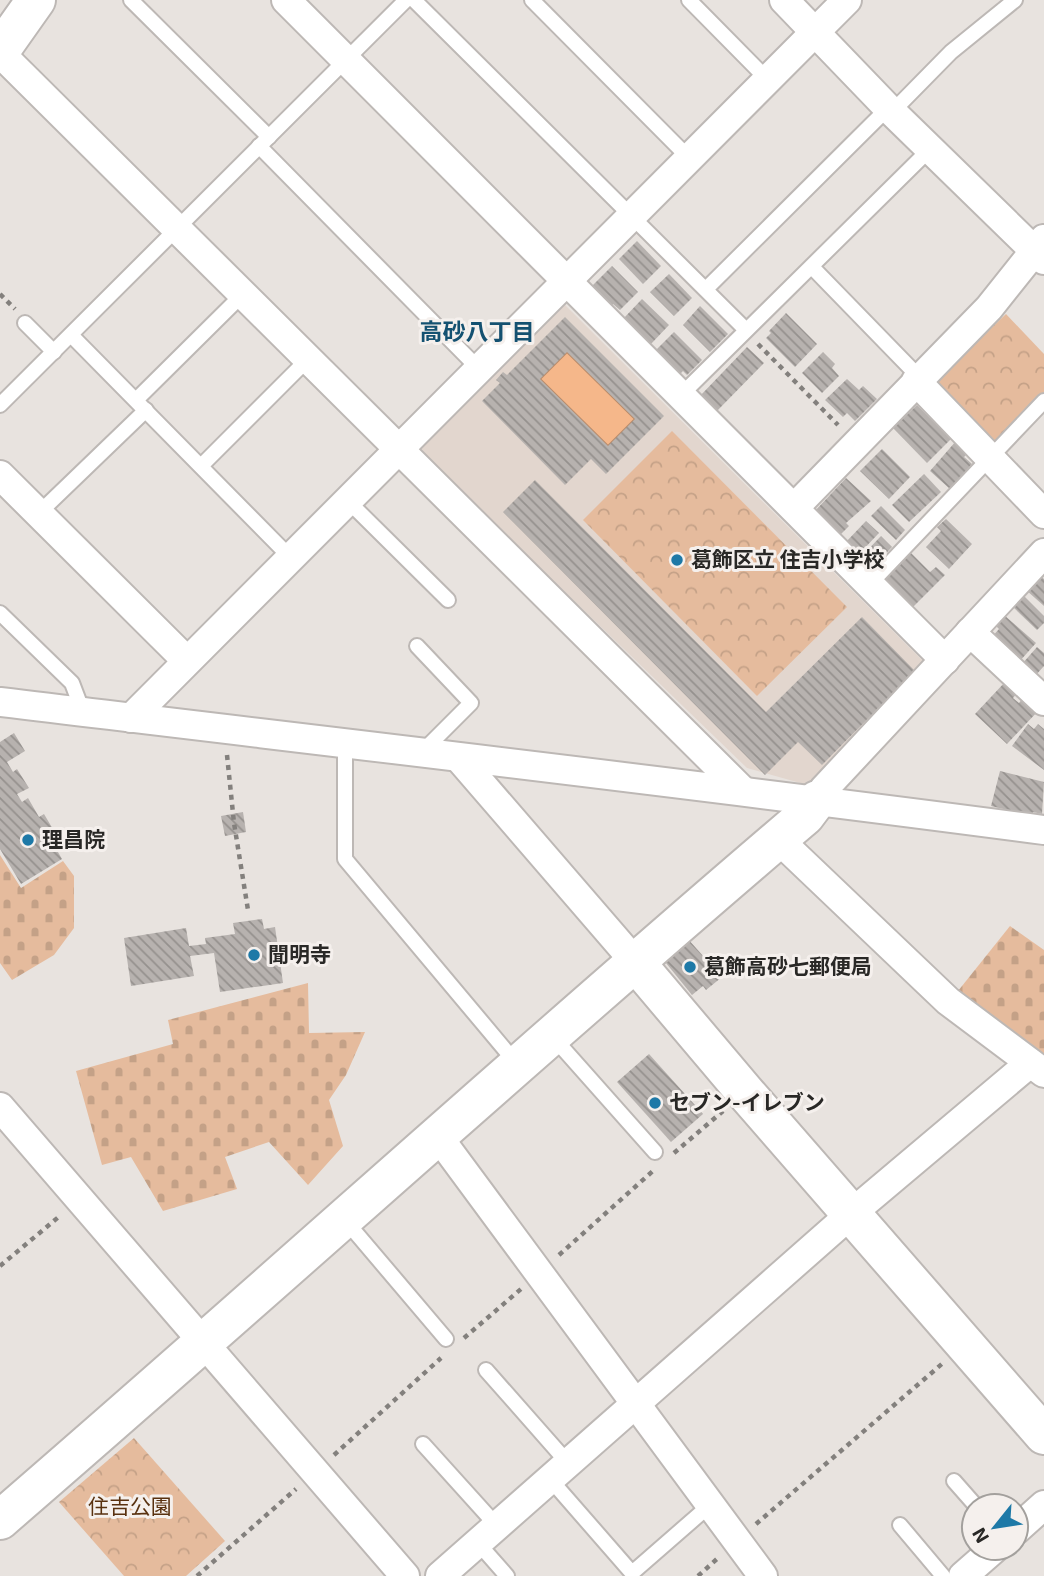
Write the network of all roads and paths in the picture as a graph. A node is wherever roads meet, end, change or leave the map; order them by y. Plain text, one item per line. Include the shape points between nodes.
1 (36, 0) edge
2 (131, 0) edge
3 (286, 0) edge
4 (406, 0) edge
5 (414, 0) edge
6 (532, 0) edge
7 (689, 0) edge
8 (784, 0) edge
9 (847, 0) edge
10 (1015, 0) edge
11 (815, 30) junction
12 (0, 52) edge
13 (345, 60) junction
14 (768, 79) junction
15 (890, 110) junction
16 (264, 142) junction
17 (930, 149) junction
18 (689, 158) junction
19 (632, 215) junction
20 (178, 229) junction
21 (1041, 250) edge
22 (812, 267) junction
23 (566, 281) junction
24 (706, 289) junction
25 (243, 294) junction
26 (25, 323) dead end
27 (746, 330) junction
28 (71, 335) junction
29 (54, 352) junction
30 (308, 359) junction
31 (479, 369) junction
32 (918, 380) junction
33 (681, 395) junction
34 (1044, 401) edge
35 (0, 405) edge
36 (141, 405) junction
37 (858, 441) junction
38 (400, 450) junction
39 (990, 458) junction
40 (201, 466) junction
41 (0, 475) edge
42 (348, 501) junction
43 (794, 508) junction
44 (39, 513) junction
45 (1044, 514) edge
46 (1044, 553) edge
47 (291, 558) junction
48 (870, 584) junction
49 (448, 600) dead end
50 (0, 613) edge
51 (970, 632) junction
52 (417, 646) dead end
53 (186, 660) junction
54 (945, 660) junction
55 (1044, 701) edge
56 (0, 702) edge
57 (83, 712) junction
58 (131, 718) junction
59 (224, 728) junction
60 (345, 742) junction
61 (421, 753) junction
62 (459, 758) junction
63 (741, 789) junction
64 (817, 800) junction
65 (1044, 830) edge
66 (778, 839) junction
67 (248, 910) dead end
68 (636, 962) junction
69 (552, 1036) junction
70 (518, 1065) junction
71 (1037, 1068) edge
72 (746, 1092) junction
73 (0, 1108) edge
74 (437, 1135) junction
75 (655, 1152) dead end
76 (67, 1211) dead end
77 (852, 1213) junction
78 (343, 1218) junction
79 (0, 1266) edge
80 (538, 1272) junction
81 (464, 1338) dead end
82 (446, 1339) dead end
83 (965, 1343) junction
84 (204, 1344) junction
85 (443, 1356) dead end
86 (486, 1370) dead end
87 (635, 1404) junction
88 (1044, 1435) edge
89 (423, 1444) dead end
90 (559, 1471) junction
91 (316, 1472) junction
92 (954, 1481) dead end
93 (964, 1492) edge
94 (710, 1505) junction
95 (1044, 1505) edge
96 (1030, 1518) edge
97 (0, 1520) edge
98 (900, 1525) dead end
99 (488, 1535) junction
100 (737, 1541) junction
101 (979, 1562) edge
102 (197, 1576) edge
103 (405, 1576) edge
104 (440, 1576) edge
105 (507, 1576) edge
106 (698, 1576) edge
107 (763, 1576) edge
108 (943, 1576) edge
109 (963, 1576) edge

1 - 12 street
2 - 16 lane
3 - 13 street
4 - 13 lane
5 - 19 lane
6 - 18 lane
7 - 14 lane
8 - 11 street
9 - 11 street
10 - 15 lane
11 - 14 street
11 - 15 street
12 - 20 street
13 - 16 lane
13 - 23 street
14 - 18 street
15 - 17 street
15 - 24 lane
16 - 20 lane
16 - 31 lane
17 - 21 street
17 - 22 lane
18 - 19 street
19 - 23 street
19 - 24 lane
20 - 25 street
20 - 28 lane
21 - 32 street
22 - 27 lane
22 - 32 lane
23 - 31 street
23 - 33 street
24 - 27 lane
25 - 30 street
25 - 36 lane
26 - 29 lane
27 - 33 lane
27 - 37 path
28 - 29 lane
28 - 36 lane
29 - 35 lane
30 - 38 street
30 - 40 lane
31 - 38 street
32 - 37 street
32 - 39 street
33 - 43 street
34 - 39 lane
36 - 40 lane
36 - 44 lane
37 - 43 street
38 - 42 street
38 - 63 street
39 - 45 street
39 - 48 lane
40 - 47 lane
41 - 44 street
42 - 47 street
42 - 49 lane
43 - 48 street
44 - 53 street
46 - 51 street
47 - 53 street
48 - 54 street
50 - 57 lane via 72,683
51 - 54 street
51 - 55 street
52 - 61 lane via 471,703
53 - 58 street
54 - 64 street
56 - 57 street
57 - 58 street
58 - 59 street
59 - 60 street
59 - 67 path
60 - 61 street
60 - 70 lane via 345,859
61 - 62 street
62 - 63 street
62 - 68 street
63 - 64 street
64 - 65 street
64 - 66 street
66 - 68 street
66 - 71 street via 948,1000
68 - 69 street
68 - 72 street
69 - 70 street
69 - 75 lane
70 - 74 street
71 - 77 street
72 - 77 street
72 - 80 path
73 - 84 street
74 - 78 street
74 - 80 street
76 - 79 path
77 - 83 street
77 - 87 street
78 - 82 lane
78 - 84 street
80 - 81 path
80 - 87 street
83 - 88 street
83 - 100 path
84 - 91 street
84 - 97 street
85 - 91 path
86 - 90 lane
87 - 90 street
87 - 94 street
89 - 99 lane
90 - 94 lane via 632,1573
90 - 99 street
91 - 102 path
91 - 103 street
92 - 93 lane
94 - 100 street
95 - 96 street
98 - 108 lane
99 - 104 street
99 - 105 lane
100 - 106 path
100 - 107 street
101 - 109 street

